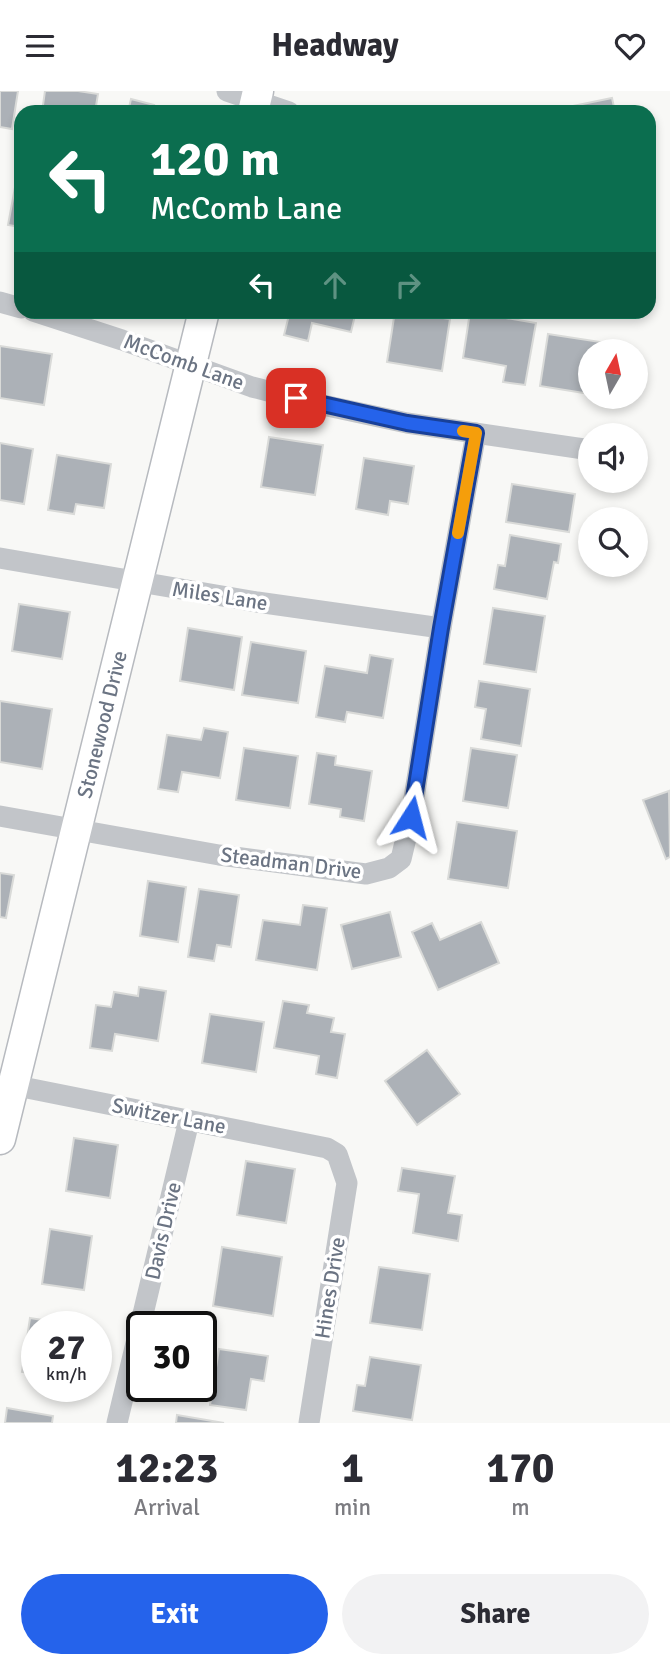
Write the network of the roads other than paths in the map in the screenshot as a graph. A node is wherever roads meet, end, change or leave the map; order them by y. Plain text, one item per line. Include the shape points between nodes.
1 (227, 91) edge
2 (256, 101) edge
3 (57, 319) edge
4 (202, 319) edge
5 (191, 364) junction
6 (476, 433) junction
7 (578, 448) edge
8 (0, 558) edge
9 (136, 582) junction
10 (441, 628) junction
11 (0, 816) edge
12 (76, 828) junction
13 (7, 1083) edge
14 (189, 1121) junction
15 (0, 1139) edge
16 (337, 1154) joint
17 (117, 1423) edge
18 (309, 1423) edge

1 - 2 street
3 - 5 street, McComb Lane
4 - 5 street, Stonewood Drive
5 - 6 street, McComb Lane via 252,387 318,404
5 - 9 street, Stonewood Drive
6 - 7 street, McComb Lane
6 - 10 street, Steadman Drive
8 - 9 street, Miles Lane
9 - 10 street, Miles Lane
9 - 12 street, Stonewood Drive
10 - 12 street, Steadman Drive via 411,817 401,859 389,868 366,874 219,855
11 - 12 street, Steadman Drive
12 - 13 street, Stonewood Drive
13 - 14 street, Switzer Lane
13 - 15 street, Stonewood Drive
14 - 16 street, Switzer Lane via 327,1147
14 - 17 street, Davis Drive
16 - 18 street, Hines Drive via 347,1183

